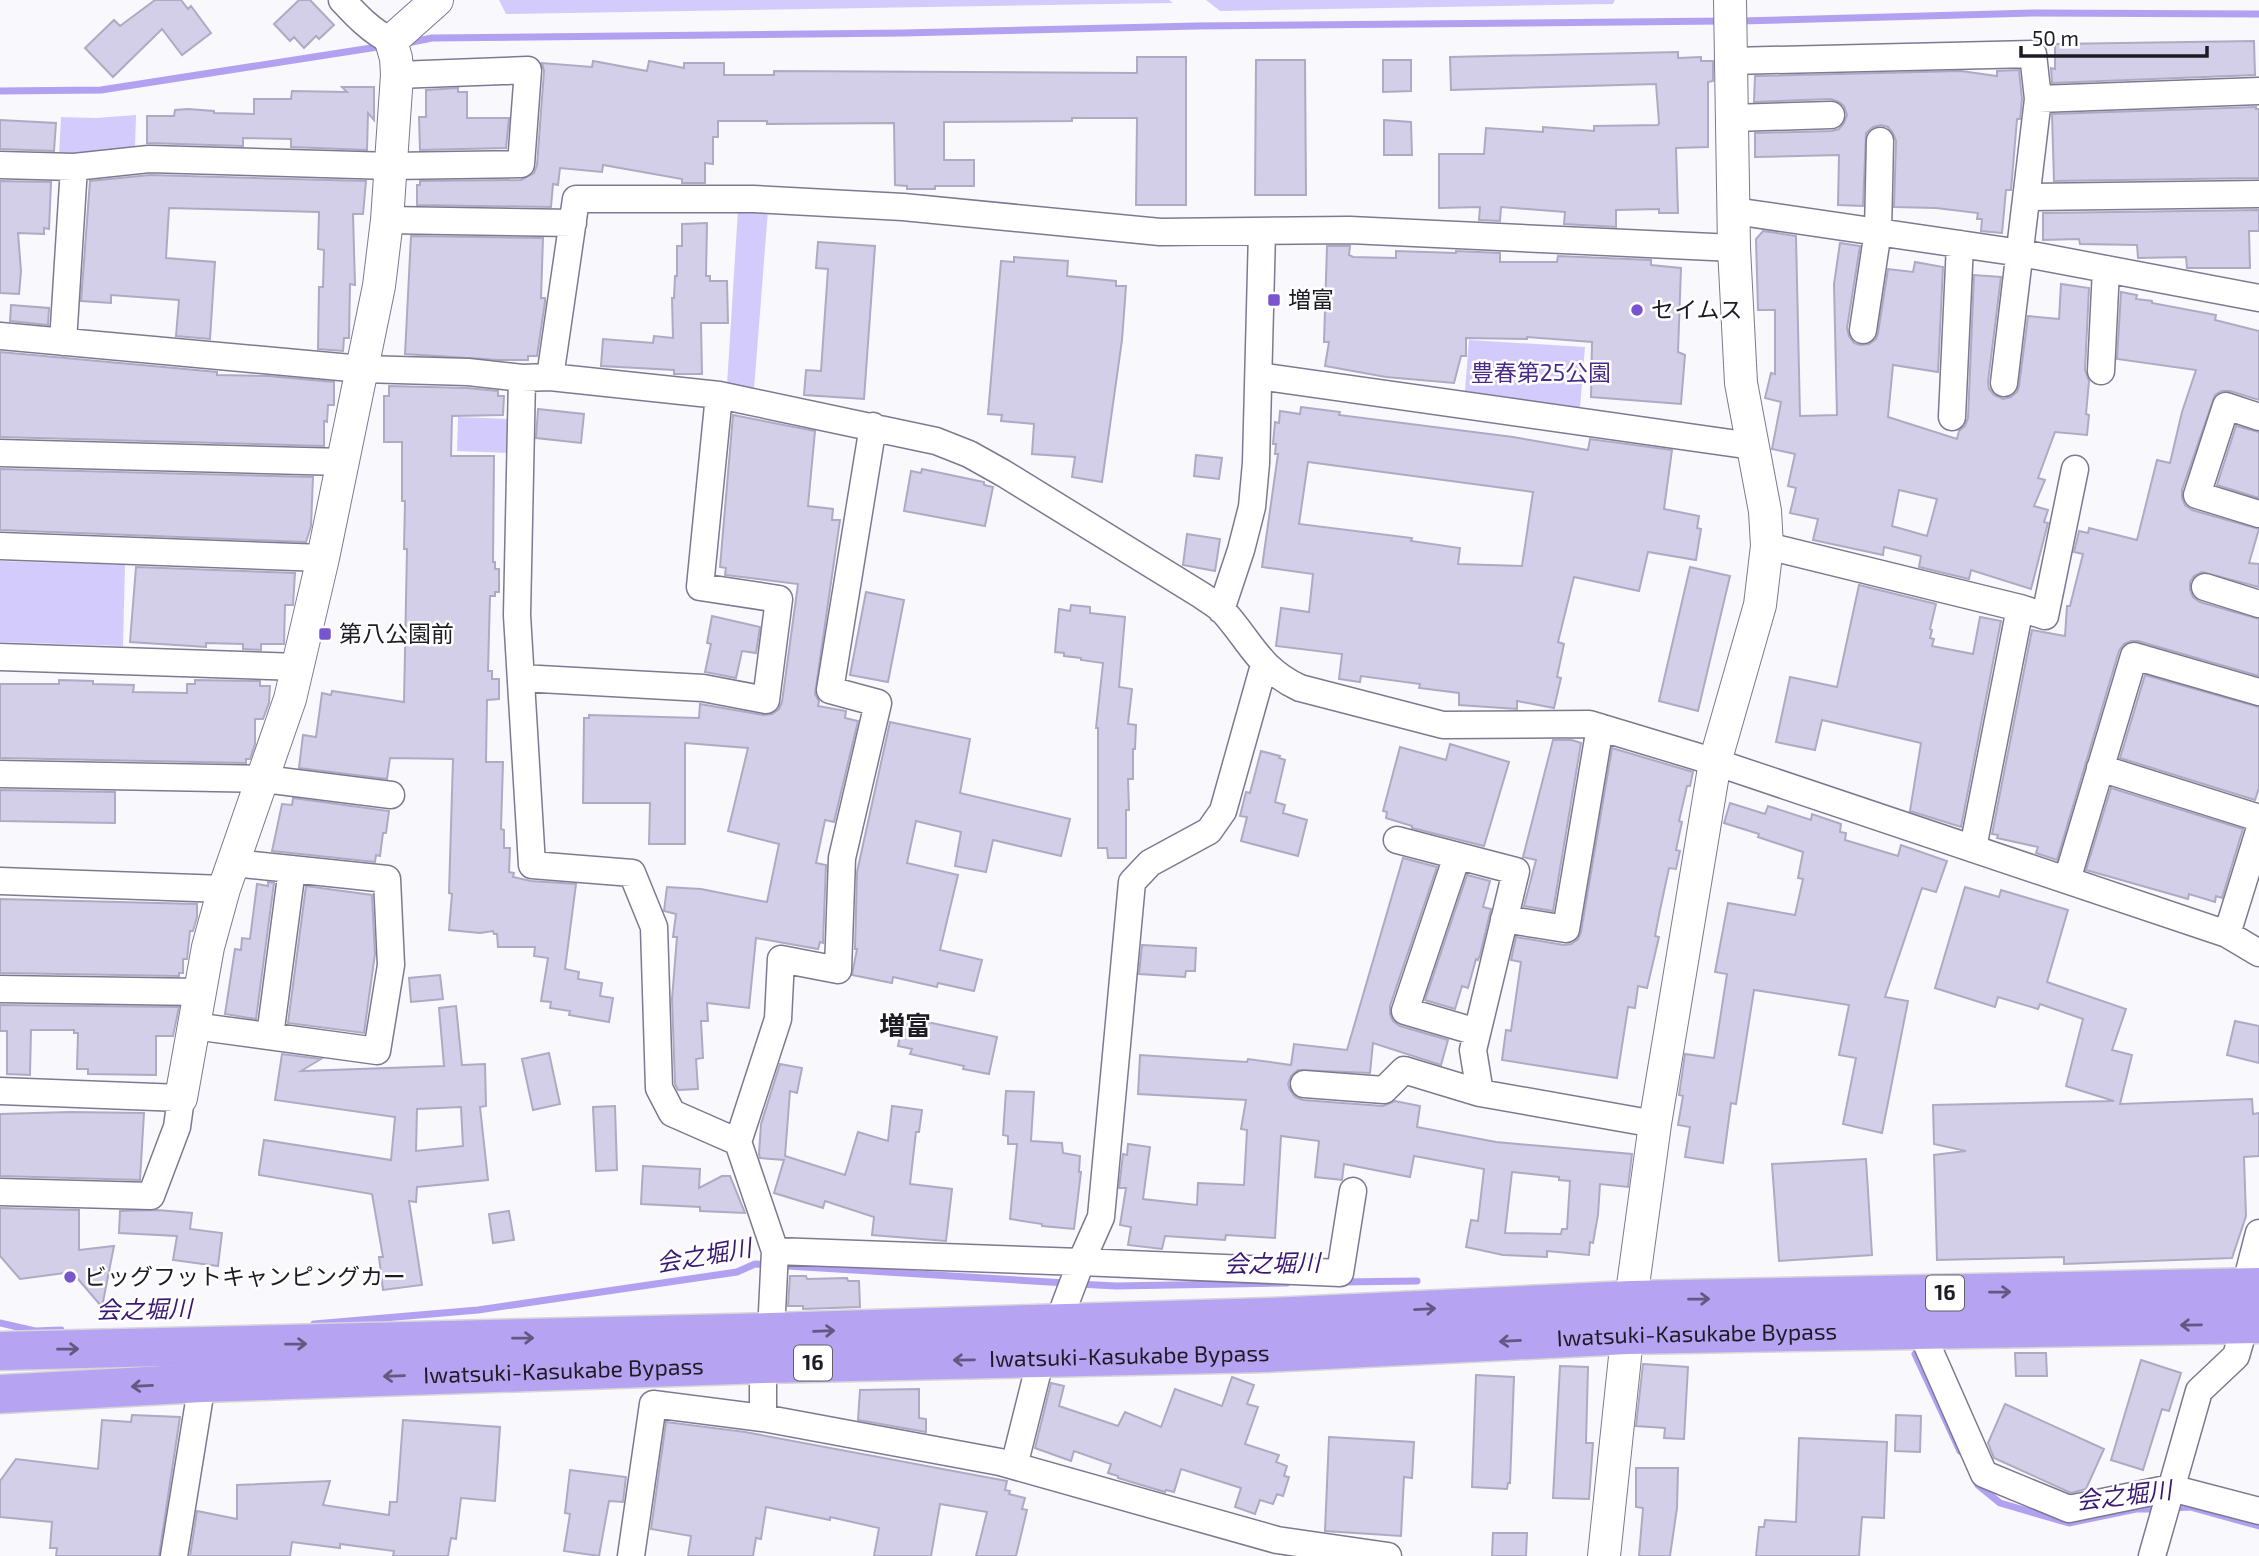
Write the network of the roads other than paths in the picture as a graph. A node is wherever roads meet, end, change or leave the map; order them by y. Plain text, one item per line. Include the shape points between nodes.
1 (342, 0) edge
2 (436, 0) edge
3 (1730, 0) edge
4 (391, 41) junction
5 (1731, 61) junction
6 (397, 75) junction
7 (2259, 91) edge
8 (2038, 99) junction
9 (1831, 116) dead end
10 (1733, 118) junction
11 (1881, 141) dead end
12 (0, 165) edge
13 (391, 166) junction
14 (74, 167) junction
15 (2259, 194) edge
16 (2027, 198) junction
17 (1734, 211) junction
18 (387, 220) junction
19 (573, 223) junction
20 (1878, 231) junction
21 (1262, 232) junction
22 (1960, 244) junction
23 (1734, 248) junction
24 (2021, 253) junction
25 (2106, 269) junction
26 (2259, 298) edge
27 (1863, 331) dead end
28 (0, 336) edge
29 (63, 342) junction
30 (362, 369) junction
31 (2101, 371) dead end
32 (1259, 376) junction
33 (550, 377) junction
34 (522, 378) junction
35 (2004, 383) dead end
36 (719, 395) junction
37 (1952, 417) dead end
38 (2259, 417) edge
39 (873, 426) junction
40 (1752, 446) junction
41 (0, 453) edge
42 (344, 462) junction
43 (2076, 469) dead end
44 (2259, 514) edge
45 (0, 546) edge
46 (1767, 546) junction
47 (323, 558) junction
48 (2205, 587) dead end
49 (2259, 604) edge
50 (2020, 608) junction
51 (1221, 610) junction
52 (0, 657) edge
53 (1264, 665) junction
54 (299, 667) junction
55 (521, 678) junction
56 (2259, 692) edge
57 (1600, 727) junction
58 (1715, 762) junction
59 (2100, 768) junction
60 (0, 774) edge
61 (264, 779) junction
62 (391, 795) dead end
63 (2259, 818) edge
64 (2259, 831) edge
65 (1397, 840) dead end
66 (1973, 848) junction
67 (1457, 856) junction
68 (292, 869) junction
69 (229, 876) junction
70 (2067, 880) junction
71 (0, 881) edge
72 (1504, 919) junction
73 (2227, 934) junction
74 (2259, 953) edge
75 (0, 989) edge
76 (200, 992) junction
77 (194, 1026) junction
78 (1477, 1032) junction
79 (270, 1036) junction
80 (1304, 1084) dead end
81 (0, 1091) edge
82 (1480, 1093) junction
83 (181, 1098) junction
84 (1655, 1124) junction
85 (738, 1142) junction
86 (1353, 1191) dead end
87 (0, 1192) edge
88 (2259, 1233) edge
89 (775, 1251) junction
90 (1081, 1262) junction
91 (2252, 1287) edge
92 (1629, 1318) junction
93 (1058, 1323) junction
94 (2252, 1324) edge
95 (1920, 1329) junction
96 (767, 1348) junction
97 (0, 1351) edge
98 (1041, 1358) junction
99 (202, 1383) junction
100 (0, 1394) edge
101 (763, 1418) junction
102 (1014, 1466) junction
103 (2167, 1502) junction
104 (2259, 1511) edge
105 (174, 1556) edge
106 (631, 1556) edge
107 (1388, 1556) edge
108 (1604, 1556) edge
109 (2152, 1556) edge

1 - 4 street via 378,35
2 - 4 street
3 - 5 street
4 - 6 street
5 - 8 street via 2033,54
5 - 10 street
6 - 13 street
6 - 13 street via 528,70 521,164
7 - 8 street
8 - 16 street
9 - 10 street
10 - 17 street
11 - 20 street
12 - 14 street
13 - 14 street via 149,159
13 - 18 street
14 - 29 street
15 - 16 street
16 - 24 street
17 - 20 street
17 - 23 street
18 - 19 street
18 - 30 street
19 - 21 street via 576,199 740,199 903,207 1160,232
19 - 33 street
20 - 22 street
20 - 27 street
21 - 23 street via 1424,232
21 - 32 street
22 - 24 street
22 - 37 street
23 - 40 street via 1741,383
24 - 25 street
24 - 35 street
25 - 26 street
25 - 31 street
28 - 29 street
29 - 30 street
30 - 34 street
30 - 42 street
32 - 40 street
32 - 51 street via 1252,507
33 - 34 street
33 - 36 street
34 - 55 street via 517,615
36 - 39 street
36 - 55 street via 701,587 779,599 766,700 703,688
38 - 44 street via 2226,406 2197,495
39 - 51 street via 936,440 969,454
39 - 85 street via 830,690 878,703 842,858 838,970 781,959 778,1019
40 - 46 street
41 - 42 street
42 - 47 street
43 - 50 street via 2045,616
45 - 47 street
46 - 50 street
46 - 58 street via 1760,606
47 - 54 street
48 - 49 street
50 - 66 street
51 - 53 street
52 - 54 street
53 - 57 street via 1300,688 1443,725
53 - 90 street via 1223,811 1209,831 1150,863 1132,882 1101,1217
54 - 61 street
55 - 85 street via 532,865 632,873 654,927 659,1088 672,1113
56 - 59 street via 2134,656
57 - 58 street
57 - 72 street via 1566,929
58 - 66 street
58 - 84 street
59 - 63 street
59 - 70 street
60 - 61 street
61 - 62 street
61 - 69 street
64 - 73 street
65 - 67 street
66 - 70 street
67 - 72 street via 1516,871
67 - 78 street via 1405,1011
68 - 69 street
68 - 79 street
68 - 79 street via 387,879 391,965 377,1051
69 - 71 street
69 - 76 street
70 - 73 street
72 - 78 street
73 - 74 street
75 - 76 street
76 - 77 street
77 - 79 street
77 - 83 street
78 - 82 street via 1473,1050
80 - 82 street via 1384,1090 1404,1070
81 - 83 street
82 - 84 street
83 - 87 street via 177,1127 151,1196
84 - 92 street
85 - 89 street
86 - 90 street via 1340,1273
88 - 91 street
89 - 90 street
89 - 96 street
90 - 93 street
92 -> 91 highway, Iwatsuki-Kasukabe Bypass / 16
93 -> 92 highway, Iwatsuki-Kasukabe Bypass / 16 via 1269,1317
92 - 95 highway, Iwatsuki-Kasukabe Bypass / 16
92 -> 98 highway, Iwatsuki-Kasukabe Bypass / 16 via 1266,1353
92 - 108 street
96 -> 93 highway, Iwatsuki-Kasukabe Bypass / 16
94 -> 95 highway, Iwatsuki-Kasukabe Bypass / 16
94 - 103 street via 2236,1356 2199,1391
95 - 103 street via 1984,1474 2069,1509
97 -> 96 highway, Iwatsuki-Kasukabe Bypass / 16
98 -> 96 highway, Iwatsuki-Kasukabe Bypass / 16
96 -> 99 highway, Iwatsuki-Kasukabe Bypass / 16
96 - 101 street
98 - 102 street
99 -> 100 highway, Iwatsuki-Kasukabe Bypass / 16
99 - 105 street
101 - 102 street
101 - 106 street via 653,1404
102 - 107 street via 1277,1540
103 - 104 street
103 - 109 street

